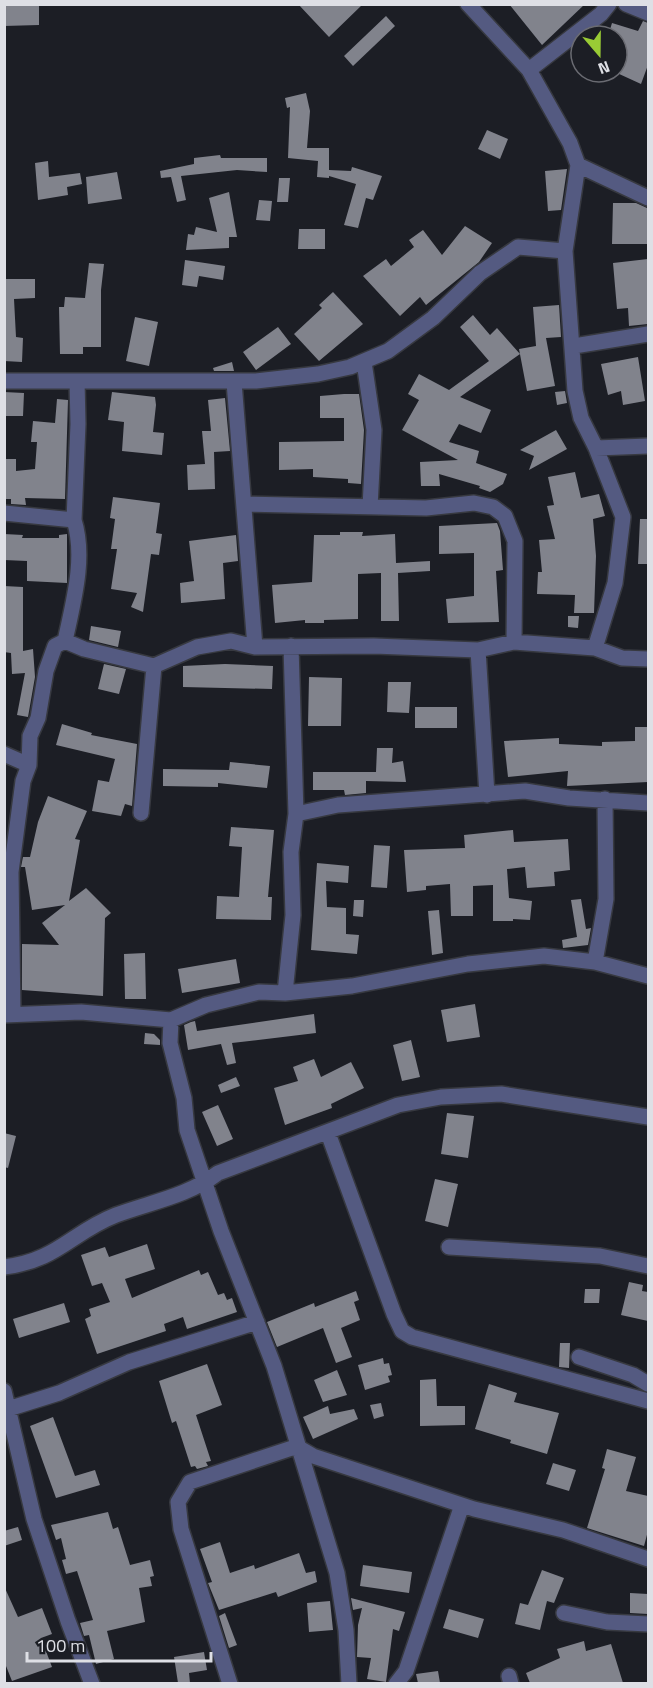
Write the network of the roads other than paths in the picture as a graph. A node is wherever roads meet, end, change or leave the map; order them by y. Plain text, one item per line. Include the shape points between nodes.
1 (609, 4) edge
2 (626, 4) edge
3 (471, 6) edge
4 (648, 13) edge
5 (529, 70) junction
6 (578, 165) junction
7 (648, 198) edge
8 (565, 251) junction
9 (648, 334) edge
10 (574, 346) junction
11 (364, 362) junction
12 (4, 381) edge
13 (77, 381) junction
14 (234, 382) junction
15 (648, 446) edge
16 (596, 448) junction
17 (246, 504) junction
18 (370, 507) junction
19 (4, 513) edge
20 (74, 520) junction
21 (65, 641) junction
22 (514, 642) junction
23 (291, 646) junction
24 (255, 647) junction
25 (595, 648) junction
26 (478, 650) junction
27 (648, 659) edge
28 (154, 666) junction
29 (4, 754) edge
30 (29, 765) junction
31 (487, 795) junction
32 (605, 800) junction
33 (648, 803) edge
34 (141, 813) dead end
35 (296, 814) junction
36 (596, 962) junction
37 (648, 976) edge
38 (285, 993) junction
39 (9, 1015) edge
40 (171, 1020) junction
41 (648, 1118) edge
42 (328, 1133) junction
43 (204, 1183) junction
44 (449, 1247) dead end
45 (648, 1266) edge
46 (4, 1267) edge
47 (257, 1322) junction
48 (579, 1357) dead end
49 (648, 1384) edge
50 (4, 1391) edge
51 (648, 1401) edge
52 (8, 1409) junction
53 (301, 1449) junction
54 (462, 1505) junction
55 (648, 1559) edge
56 (564, 1613) dead end
57 (648, 1624) edge
58 (92, 1683) edge
59 (230, 1683) edge
60 (349, 1683) edge
61 (396, 1683) edge

1 - 5 street
2 - 4 street
3 - 5 street
5 - 6 street
6 - 7 street
6 - 8 street
8 - 10 street
8 - 11 street via 518,247 480,273 433,318 388,351
9 - 10 street
10 - 16 street via 575,390 581,418
11 - 14 street via 318,374
11 - 18 street via 374,430
12 - 13 street
13 - 14 street
13 - 20 street
14 - 17 street
15 - 16 street
16 - 25 street via 623,517 615,583
17 - 18 street
17 - 24 street
18 - 22 street via 426,508 474,503 494,507 505,516 516,549
19 - 20 street
20 - 21 street via 79,535 77,583
21 - 28 street
21 - 30 street via 55,646 46,671 38,718 30,736
22 - 25 street
22 - 26 street
23 - 24 street
23 - 26 street
23 - 35 street
24 - 28 street via 231,641 197,646
25 - 27 street via 622,658
26 - 31 street
28 - 34 street
29 - 30 street
30 - 39 street via 23,781 11,872
31 - 32 street via 525,791
31 - 35 street via 338,805
32 - 33 street
32 - 36 street via 606,899
35 - 38 street via 291,852 293,915
36 - 37 street
36 - 38 street via 567,957 518,959
38 - 40 street via 259,992 206,1005
39 - 40 street via 81,1012
40 - 43 street via 170,1042 184,1098 187,1130
41 - 42 street via 525,1097 473,1094 398,1106
42 - 43 street via 218,1173
42 - 51 street via 402,1331
43 - 46 street via 116,1215 29,1264
43 - 47 street
44 - 45 street via 600,1256
47 - 52 street via 129,1362 60,1393
47 - 53 street
48 - 49 street
50 - 52 street
52 - 58 street via 34,1520
53 - 54 street
53 - 59 street via 292,1448 190,1482 178,1502 181,1529
53 - 60 street via 337,1573
54 - 55 street via 563,1530
54 - 61 street via 406,1671
56 - 57 street via 607,1622

